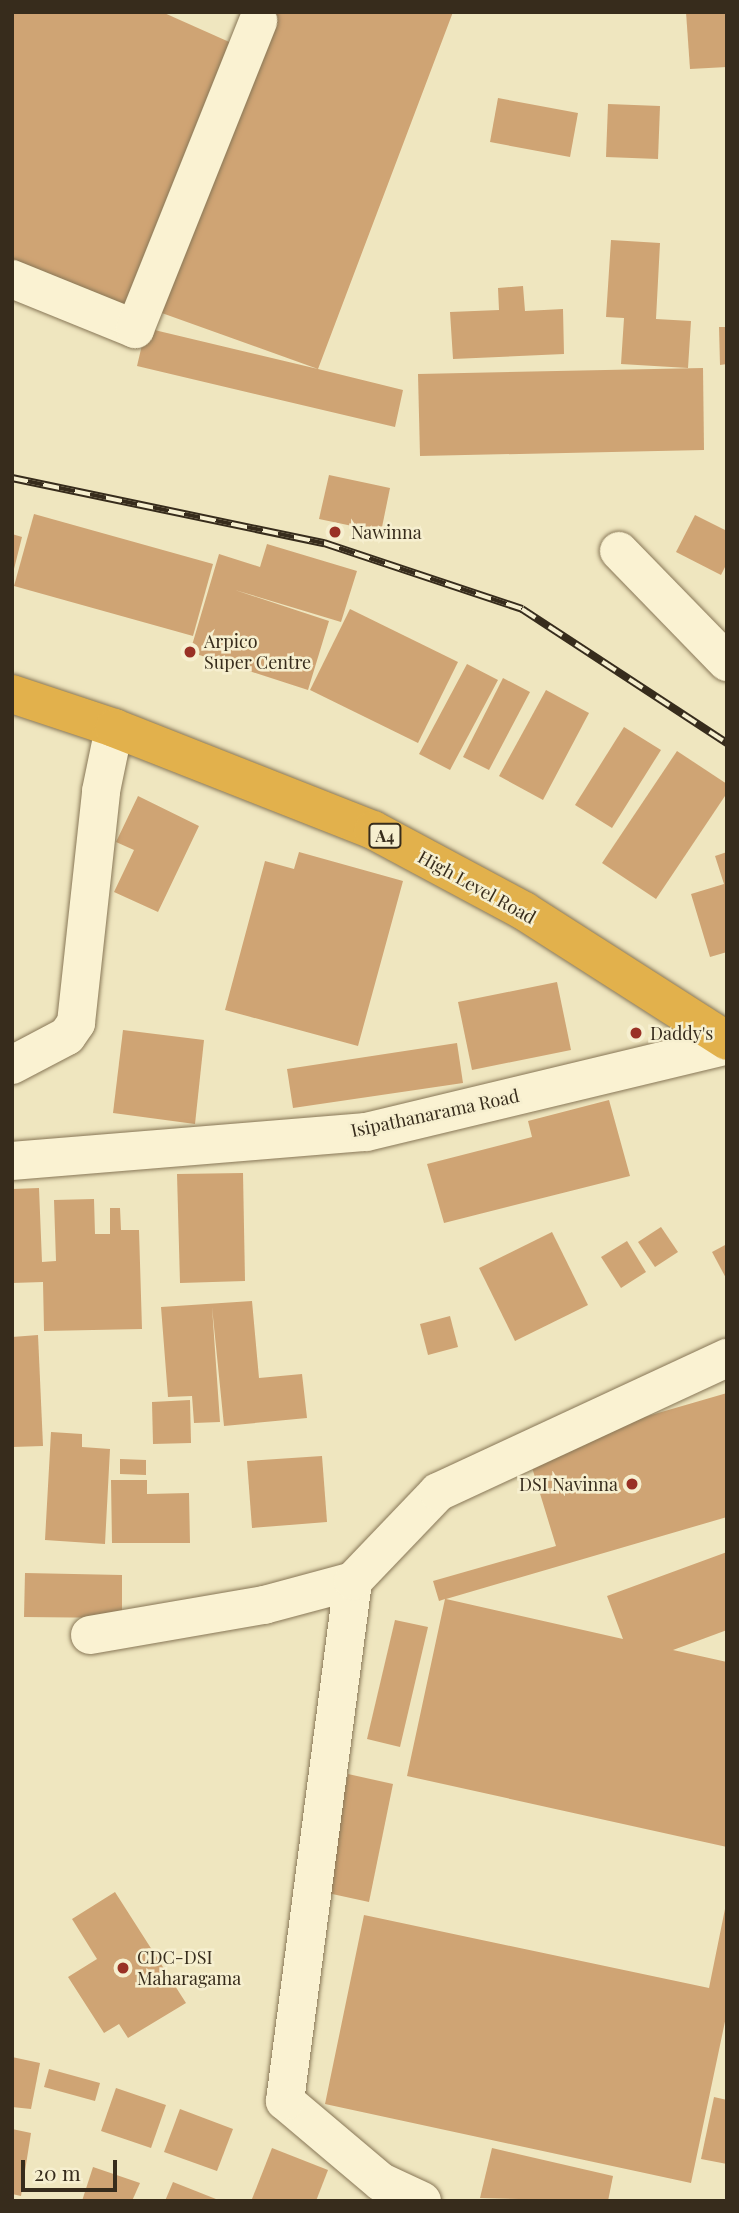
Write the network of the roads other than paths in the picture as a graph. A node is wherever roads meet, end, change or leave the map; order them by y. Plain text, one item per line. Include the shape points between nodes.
1 (252, 15) edge
2 (12, 278) edge
3 (619, 551) dead end
4 (727, 662) edge
5 (12, 694) edge
6 (114, 728) junction
7 (727, 1043) edge
8 (12, 1065) edge
9 (12, 1161) edge
10 (727, 1358) edge
11 (353, 1581) junction
12 (90, 1634) dead end
13 (422, 2201) edge

1 - 2 street via 135,329
3 - 4 street
5 - 6 highway, High Level Road / A4
6 - 7 highway, High Level Road / A4 via 373,830 524,911
6 - 8 street via 100,791 76,1023 67,1037
7 - 9 street, Isipathanarama Road via 366,1132
10 - 11 street via 438,1492
11 - 12 street via 264,1605
11 - 13 street via 285,2101 381,2182

